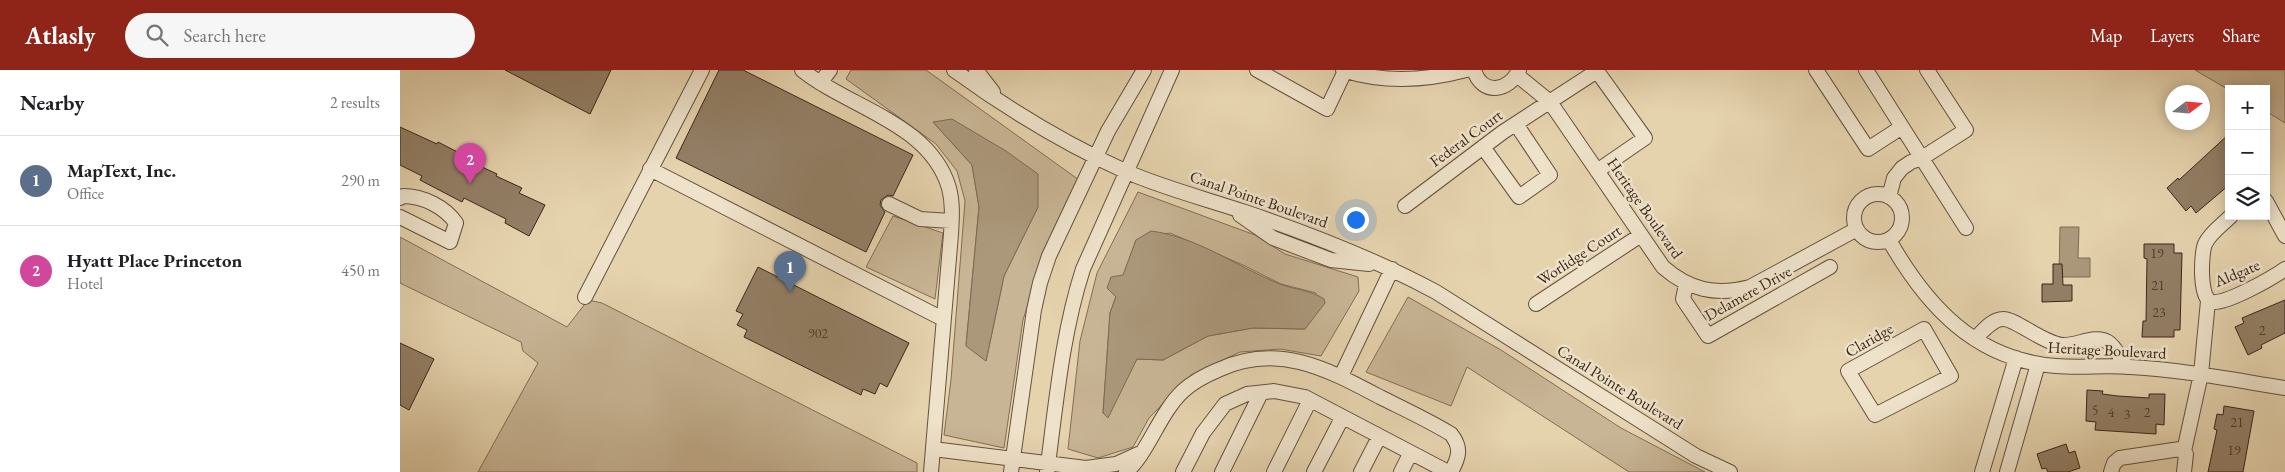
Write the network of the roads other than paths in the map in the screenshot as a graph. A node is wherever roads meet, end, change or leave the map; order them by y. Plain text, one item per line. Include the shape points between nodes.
1 (702, 70) edge
2 (802, 70) edge
3 (830, 70) edge
4 (954, 70) edge
5 (976, 70) edge
6 (1144, 70) edge
7 (1172, 70) edge
8 (1257, 70) edge
9 (1344, 70) edge
10 (1466, 70) edge
11 (1474, 70) edge
12 (1816, 70) edge
13 (1866, 70) edge
14 (1927, 70) edge
15 (1518, 73) edge
16 (1582, 74) edge
17 (820, 82) junction
18 (1550, 102) junction
19 (1000, 103) junction
20 (1516, 124) junction
21 (1902, 127) junction
22 (1483, 147) junction
23 (1097, 157) junction
24 (1922, 158) junction
25 (650, 169) junction
26 (1597, 171) junction
27 (1127, 172) junction
28 (1889, 197) junction
29 (400, 198) edge
30 (889, 204) dead end
31 (1404, 206) dead end
32 (2270, 208) edge
33 (400, 217) edge
34 (2227, 220) edge
35 (951, 221) junction
36 (1966, 228) dead end
37 (1857, 229) junction
38 (1641, 235) junction
39 (2285, 236) edge
40 (1888, 240) junction
41 (1387, 267) junction
42 (1830, 267) dead end
43 (2285, 269) edge
44 (1686, 284) junction
45 (584, 297) dead end
46 (2208, 301) junction
47 (1536, 304) dead end
48 (1940, 312) junction
49 (942, 318) junction
50 (1924, 329) junction
51 (1975, 339) junction
52 (2016, 358) junction
53 (2038, 364) junction
54 (2127, 367) junction
55 (2201, 374) junction
56 (1340, 376) junction
57 (2285, 388) edge
58 (1260, 393) junction
59 (1310, 400) junction
60 (1342, 418) junction
61 (1380, 437) junction
62 (932, 449) junction
63 (1142, 451) junction
64 (2184, 451) junction
65 (1410, 454) junction
66 (1012, 466) edge
67 (1048, 468) edge
68 (931, 472) edge
69 (1126, 472) edge
70 (1183, 472) edge
71 (1222, 472) edge
72 (1274, 472) edge
73 (1314, 472) edge
74 (1361, 472) edge
75 (1401, 472) edge
76 (1450, 472) edge
77 (1730, 472) edge
78 (1982, 472) edge
79 (2007, 472) edge
80 (2111, 472) edge
81 (2184, 472) edge

1 - 25 street
2 - 17 street
3 - 17 street
4 - 19 street, Canal Pointe Boulevard
5 - 19 street
6 - 23 street via 1108,131
7 - 27 street
8 - 9 street via 1327,109
9 - 10 street via 1398,80
11 - 15 street, Heritage Boulevard via 1482,83 1498,88 1507,86
12 - 21 street via 1868,149
13 - 21 street
14 - 24 street via 1966,130
15 - 18 street, Heritage Boulevard
16 - 18 street, Federal Court
16 - 26 street via 1597,71 1644,138
17 - 35 street via 877,114 930,152 949,188
18 - 20 street, Federal Court
18 - 26 street, Heritage Boulevard
19 - 23 street, Canal Pointe Boulevard via 1063,141
20 - 22 street, Federal Court
20 - 22 street via 1550,175 1519,197
21 - 24 street
22 - 31 street, Federal Court
23 - 27 street, Canal Pointe Boulevard
23 - 66 street via 1049,256 1040,283
24 - 28 street via 1902,168 1894,178
24 - 36 street
25 - 45 street
25 - 49 street
26 - 38 street, Heritage Boulevard
27 - 41 street, Canal Pointe Boulevard via 1329,242
27 - 67 street via 1083,269 1074,298 1067,327
28 - 37 street via 1879,194 1862,201 1854,216
28 - 40 street via 1896,202 1902,219 1896,234
29 - 33 street via 421,198 449,214 456,223 450,242
30 - 35 street via 920,219
32 - 39 street
34 - 46 street, Aldgate via 2205,245 2202,262 2204,296
35 - 49 street
37 - 40 street via 1870,240
37 - 44 street, Heritage Boulevard via 1750,287 1715,292
38 - 44 street, Heritage Boulevard via 1663,266
38 - 47 street, Worlidge Court
40 - 48 street, Heritage Boulevard via 1920,290
41 - 56 street
41 - 77 street, Canal Pointe Boulevard via 1436,292 1696,456
42 - 44 street, Delamere Drive via 1708,336 1684,299
43 - 46 street, Aldgate via 2233,295
46 - 55 street
48 - 50 street
48 - 51 street, Heritage Boulevard
49 - 62 street
50 - 50 street, Claridge via 1848,371 1875,415 1951,376
51 - 52 street, Heritage Boulevard
51 - 54 street via 1994,321 2011,320 2034,335 2061,345 2098,339 2108,342
52 - 53 street, Heritage Boulevard
52 - 78 street
53 - 54 street, Heritage Boulevard
53 - 79 street
54 - 55 street, Heritage Boulevard
55 - 57 street, Heritage Boulevard
55 - 64 street
56 - 63 street via 1287,359 1254,358 1224,367 1182,392
56 - 76 street via 1451,434 1460,452
58 - 59 street via 1274,391
58 - 70 street via 1247,394 1225,404 1203,433
58 - 71 street
59 - 60 street
59 - 72 street
60 - 61 street
60 - 73 street
61 - 65 street
61 - 74 street
62 - 66 street
62 - 68 street
63 - 67 street via 1127,460 1103,467
63 - 69 street
64 - 80 street via 2120,458
64 - 81 street
65 - 75 street
65 - 76 street
66 - 67 street

